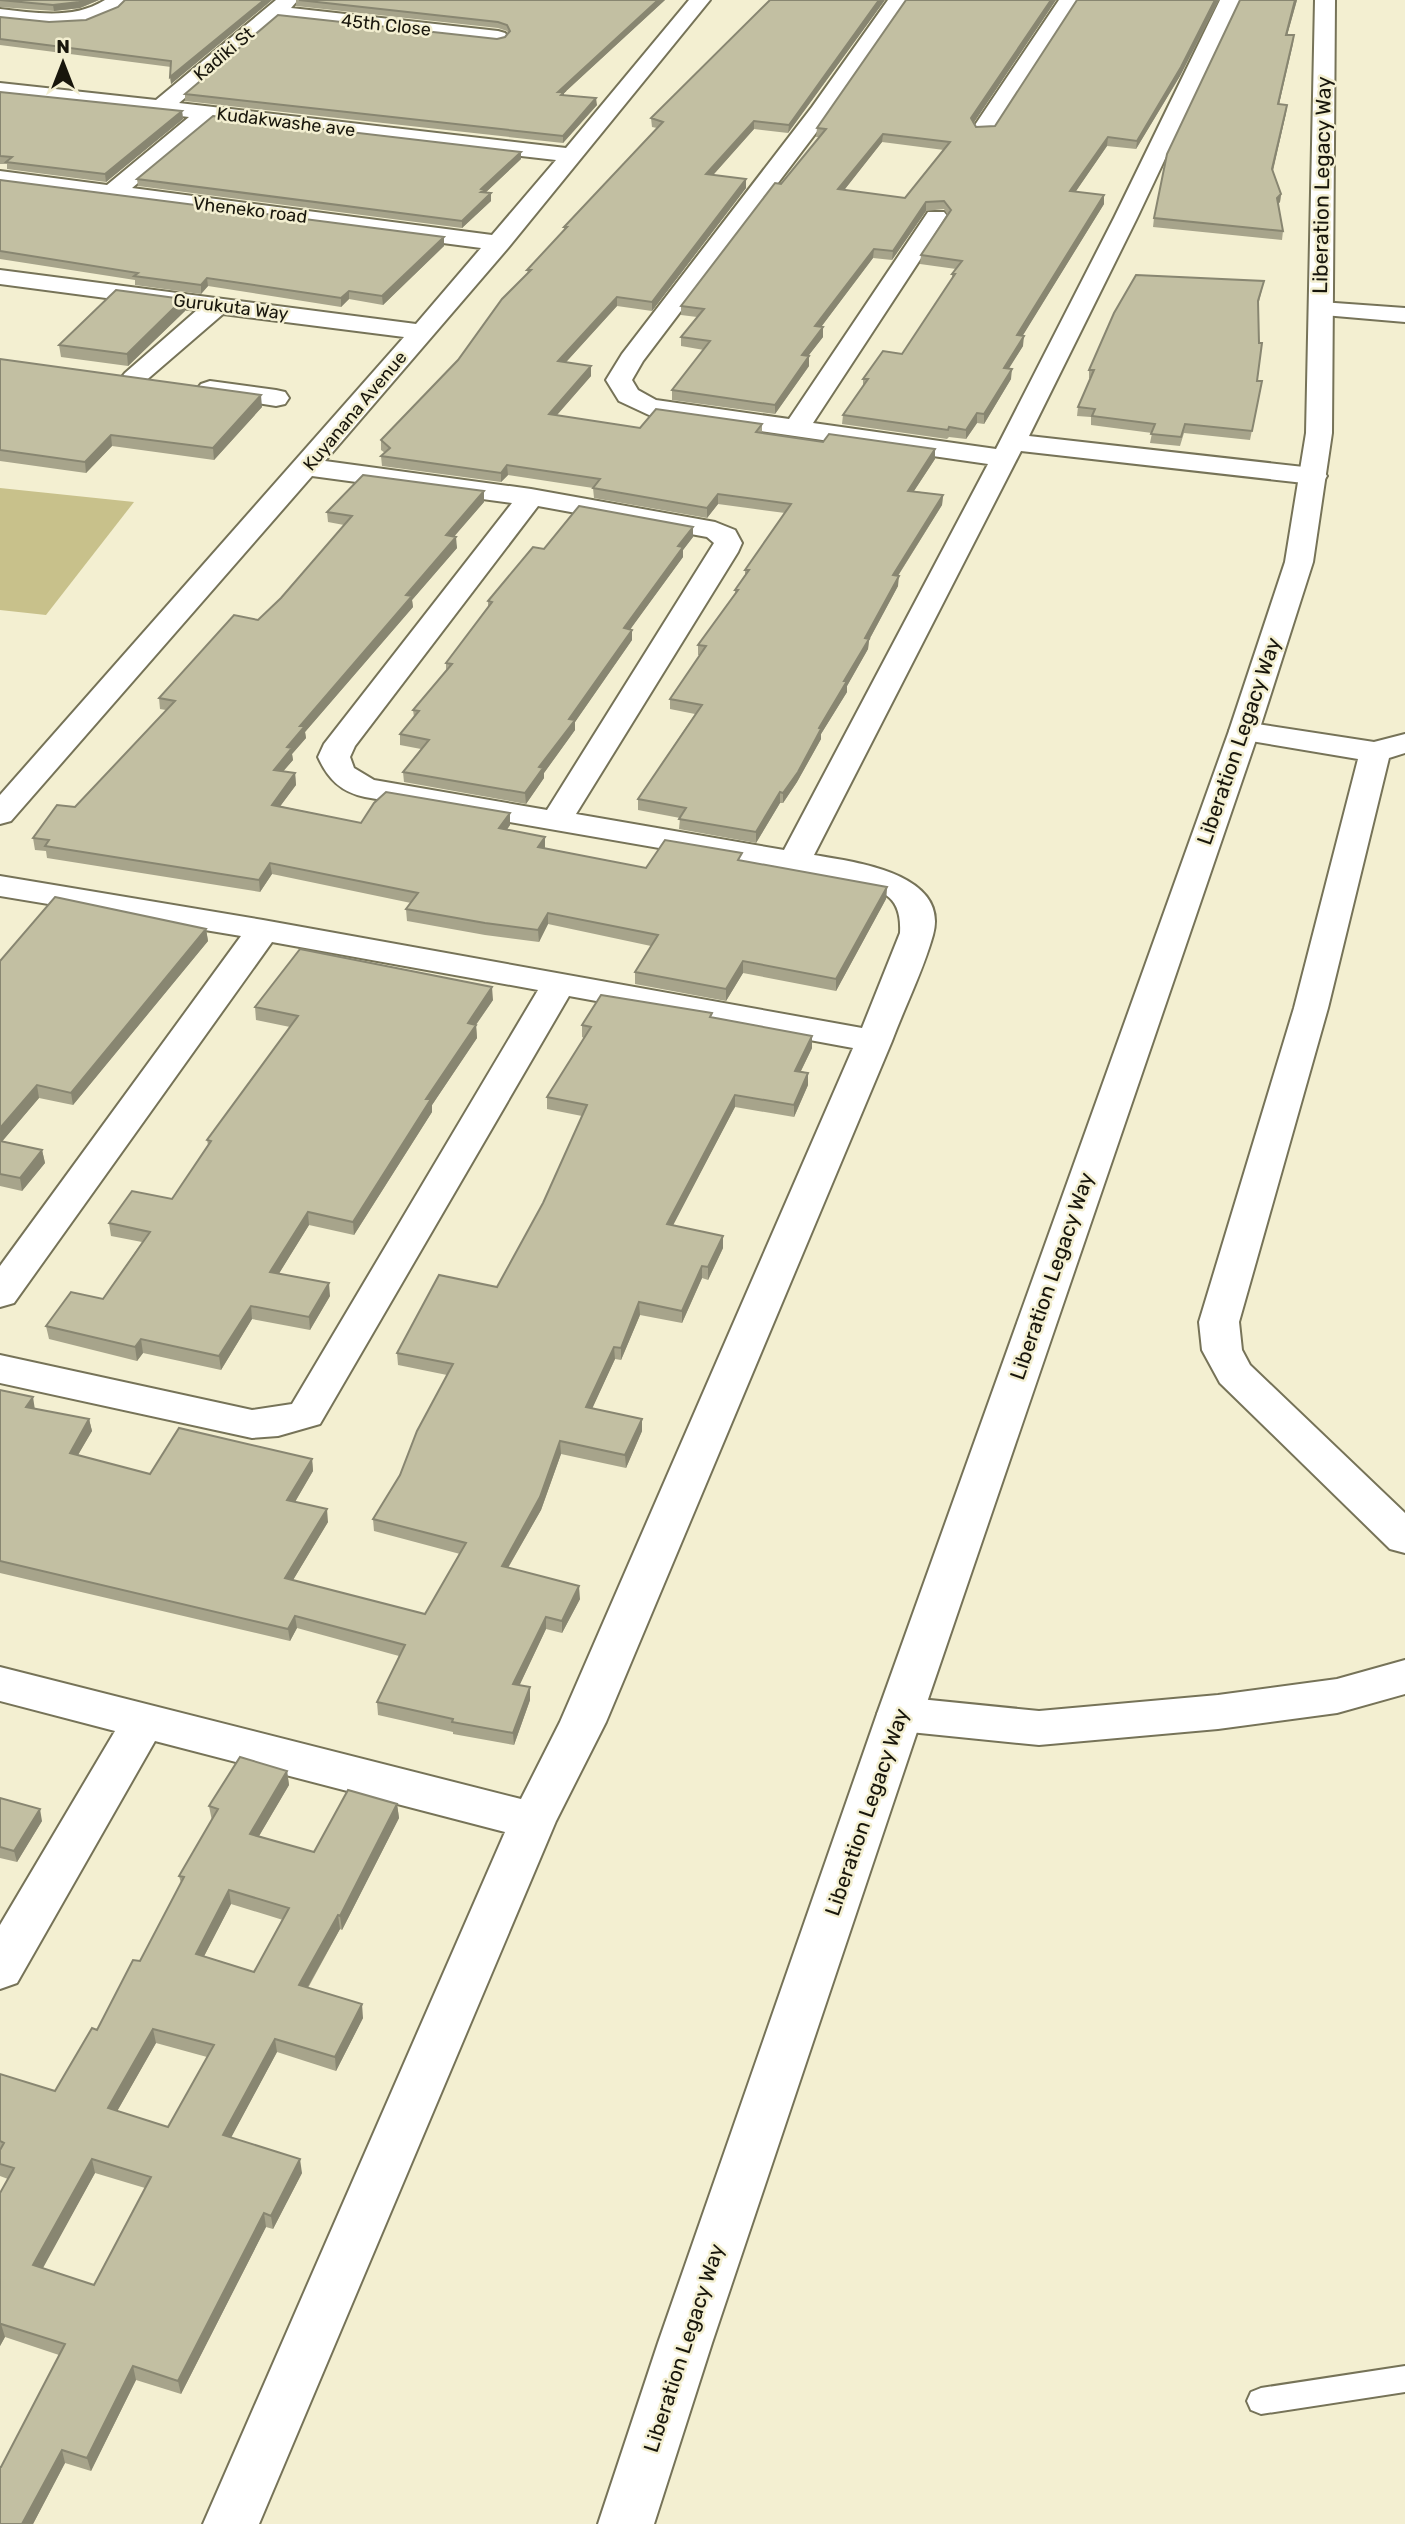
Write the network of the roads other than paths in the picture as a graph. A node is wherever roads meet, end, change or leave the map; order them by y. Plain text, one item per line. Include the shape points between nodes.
1 (119, 0) edge
2 (700, 0) edge
3 (898, 0) edge
4 (1069, 0) edge
5 (1230, 0) edge
6 (1325, 0) edge
7 (281, 6) edge
8 (0, 15) edge
9 (498, 37) edge
10 (0, 89) edge
11 (160, 107) junction
12 (208, 113) junction
13 (984, 128) edge
14 (572, 155) junction
15 (0, 178) edge
16 (113, 192) junction
17 (936, 217) edge
18 (500, 243) junction
19 (0, 277) edge
20 (218, 306) junction
21 (1321, 309) junction
22 (1405, 315) edge
23 (421, 332) junction
24 (107, 374) edge
25 (134, 378) junction
26 (160, 382) edge
27 (186, 385) edge
28 (276, 398) dead end
29 (795, 430) junction
30 (1009, 450) junction
31 (307, 467) junction
32 (1313, 476) junction
33 (531, 498) junction
34 (1244, 732) junction
35 (1390, 748) edge
36 (0, 814) edge
37 (555, 822) junction
38 (794, 862) junction
39 (0, 886) edge
40 (263, 930) junction
41 (559, 984) junction
42 (874, 1041) junction
43 (0, 1294) edge
44 (0, 1369) edge
45 (1405, 1538) edge
46 (1405, 1677) edge
47 (0, 1684) edge
48 (900, 1714) junction
49 (144, 1720) junction
50 (533, 1821) junction
51 (0, 1969) edge
52 (1405, 2379) edge
53 (1261, 2401) dead end
54 (231, 2524) edge
55 (626, 2524) edge

1 - 8 street via 101,13 83,18
2 - 14 street, Kuyanana Avenue
3 - 29 street via 619,380 628,395 649,407
4 - 13 street
5 - 30 street via 1166,139
6 - 21 street, Liberation Legacy Way
7 - 9 street, 45th Close
7 - 11 street, Kadiki St
10 - 11 street, Kudakwashe ave
11 - 12 street, Kudakwashe ave
12 - 14 street, Kudakwashe ave
12 - 16 street, Kadiki St
14 - 18 street, Kuyanana Avenue
15 - 16 street, Vheneko road
16 - 18 street, Vheneko road
17 - 29 street
18 - 23 street, Kuyanana Avenue
19 - 20 street, Gurukuta Way
20 - 23 street, Gurukuta Way
20 - 25 street
21 - 22 street
21 - 32 street, Liberation Legacy Way via 1319,433
23 - 31 street, Kuyanana Avenue
24 - 25 street
25 - 26 street
27 - 28 street
29 - 30 street
30 - 32 street
30 - 38 street
31 - 33 street
31 - 36 street, Kuyanana Avenue
32 - 34 street, Liberation Legacy Way via 1299,562
33 - 37 street via 715,530 728,543
33 - 37 street via 334,757 341,773 365,788
34 - 35 street
34 - 48 street, Liberation Legacy Way
35 - 45 street via 1219,1322 1222,1350 1234,1373
37 - 38 street
38 - 42 street via 855,872 911,896 919,915 917,933
39 - 40 street
40 - 41 street
40 - 43 street
41 - 42 street
41 - 44 street via 306,1414 253,1424
42 - 50 street via 583,1722
46 - 48 street via 1337,1696 1039,1728
47 - 49 street
48 - 55 street, Liberation Legacy Way
49 - 50 street
49 - 51 street
50 - 54 street
52 - 53 lane

